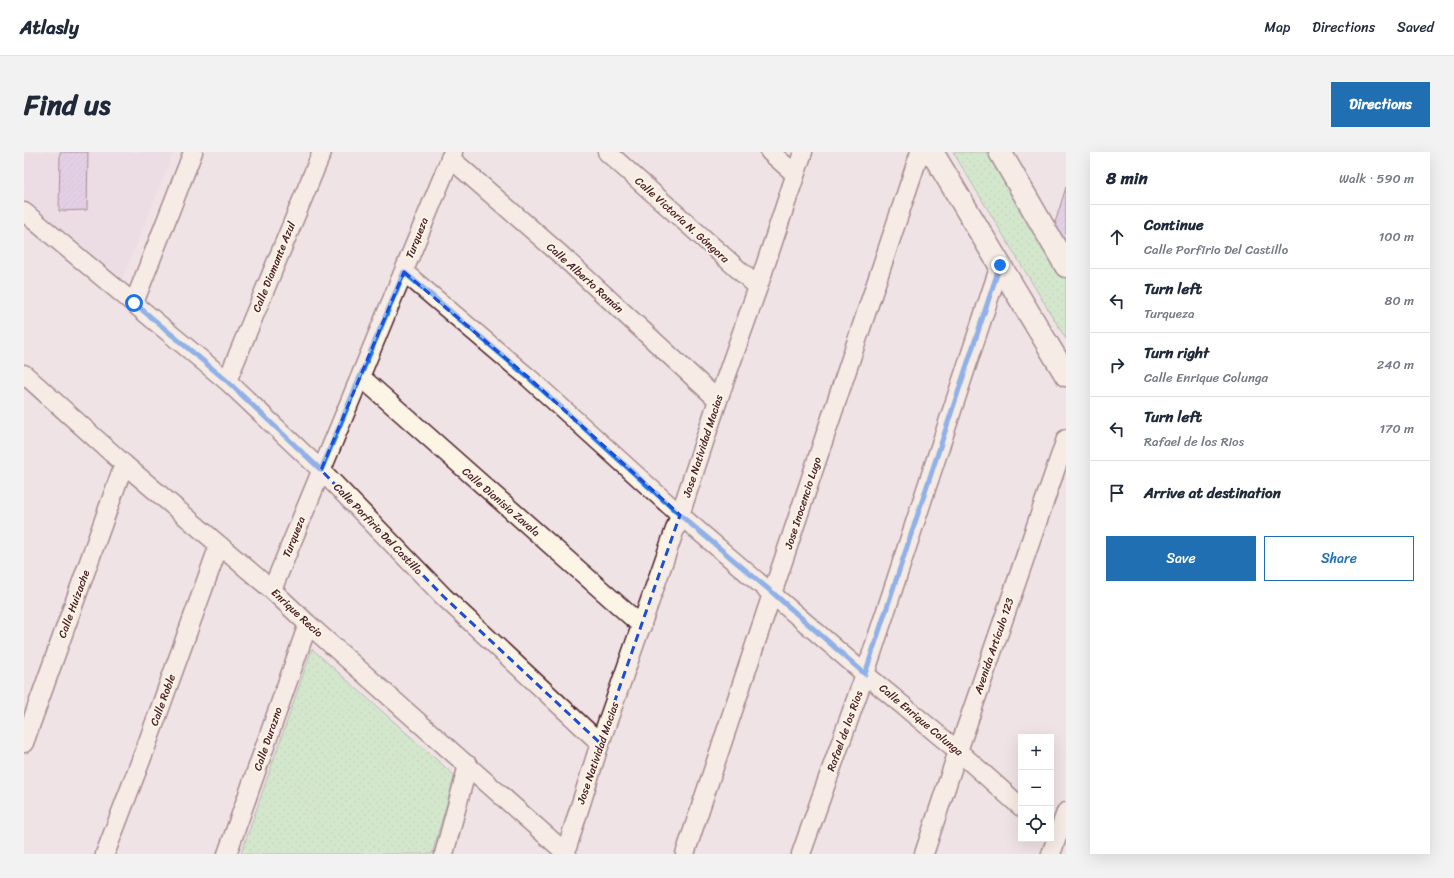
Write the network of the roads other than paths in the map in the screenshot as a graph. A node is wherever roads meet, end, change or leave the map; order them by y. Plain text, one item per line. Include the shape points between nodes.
1 (193, 152) edge
2 (322, 152) edge
3 (607, 152) edge
4 (770, 152) edge
5 (803, 152) edge
6 (920, 152) edge
7 (932, 152) edge
8 (1000, 152) edge
9 (452, 155) edge
10 (795, 174) junction
11 (24, 212) edge
12 (1000, 265) junction
13 (1066, 266) edge
14 (404, 272) junction
15 (758, 287) junction
16 (134, 303) junction
17 (1066, 375) edge
18 (25, 377) edge
19 (361, 377) junction
20 (227, 381) junction
21 (718, 400) junction
22 (1066, 439) edge
23 (124, 464) junction
24 (321, 470) junction
25 (680, 515) junction
26 (219, 545) junction
27 (272, 590) junction
28 (773, 593) junction
29 (308, 624) junction
30 (642, 626) junction
31 (865, 674) junction
32 (24, 743) edge
33 (600, 743) junction
34 (958, 751) junction
35 (468, 765) junction
36 (1020, 806) edge
37 (1066, 812) edge
38 (1056, 844) edge
39 (566, 853) edge
40 (105, 854) edge
41 (227, 854) edge
42 (444, 854) edge
43 (685, 854) edge
44 (801, 854) edge
45 (924, 854) edge

1 - 16 street
2 - 20 street, Calle Diamante Azul
3 - 15 street, Calle Victoria N. Góngora
4 - 10 street
5 - 10 street, Jose Natividad Macias
6 - 28 street, Jose Inocencio Lugo
7 - 12 street
8 - 13 street
9 - 14 street, Turqueza
9 - 21 street, Calle Alberto Román
10 - 15 street, Jose Natividad Macias
11 - 16 street, Calle Porfirio Del Castillo
12 - 17 street
12 - 31 street, Rafael de los Rios
14 - 19 street, Turqueza
14 - 25 street, Calle Enrique Colunga via 529,378
15 - 21 street, Jose Natividad Macias
16 - 20 street, Calle Porfirio Del Castillo
18 - 23 street, Enrique Recio
19 - 24 street, Turqueza
19 - 30 street, Calle Dionisio Zavala
20 - 24 street, Calle Porfirio Del Castillo
21 - 25 street, Jose Natividad Macias
22 - 34 street, Avenida Artículo 123
23 - 26 street, Enrique Recio
23 - 32 street, Calle Huizache
24 - 27 street, Turqueza
24 - 33 street, Calle Porfirio Del Castillo via 444,597
25 - 28 street, Calle Enrique Colunga
25 - 30 street, Jose Natividad Macias
26 - 27 street, Enrique Recio
26 - 40 street, Calle Roble
27 - 29 street, Enrique Recio
28 - 31 street, Calle Enrique Colunga
28 - 43 street, Jose Inocencio Lugo
29 - 35 street, Enrique Recio
29 - 41 street, Calle Durazno
30 - 33 street, Jose Natividad Macias
31 - 34 street, Calle Enrique Colunga
31 - 44 street, Rafael de los Rios
33 - 39 street, Jose Natividad Macias
34 - 36 street, Calle Enrique Colunga
34 - 45 street, Avenida Artículo 123
35 - 39 street, Enrique Recio
35 - 42 street
37 - 38 street

